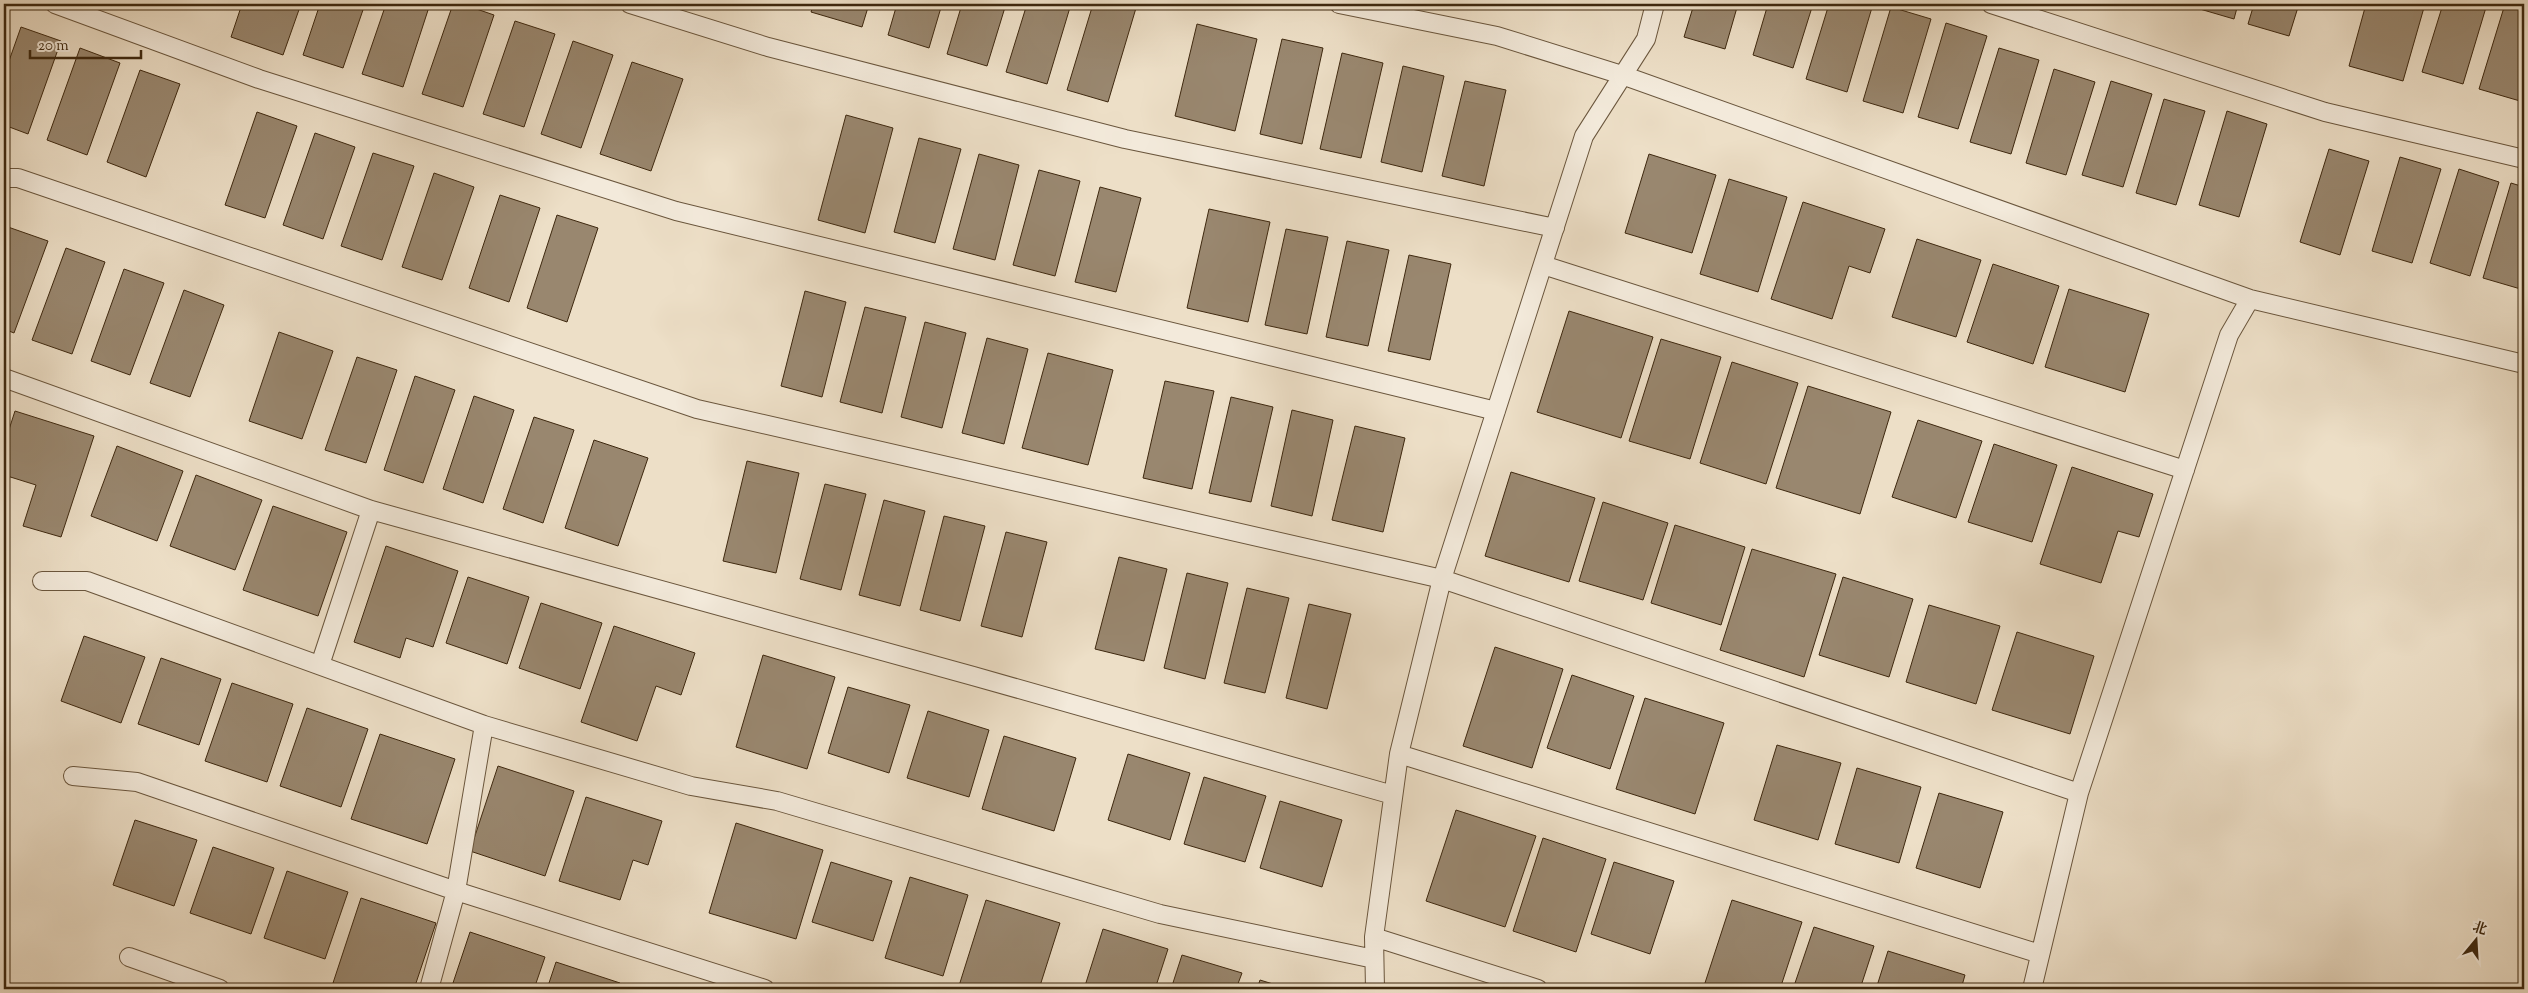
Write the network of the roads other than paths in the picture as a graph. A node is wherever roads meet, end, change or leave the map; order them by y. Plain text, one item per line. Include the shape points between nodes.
1 (55, 4) edge
2 (630, 4) edge
3 (1339, 4) edge
4 (1655, 4) edge
5 (1991, 4) edge
6 (1622, 75) junction
7 (2524, 159) edge
8 (4, 178) edge
9 (1555, 228) junction
10 (1543, 265) junction
11 (2250, 298) junction
12 (2524, 364) edge
13 (4, 378) edge
14 (1496, 411) junction
15 (2185, 470) junction
16 (371, 510) junction
17 (1442, 579) junction
18 (42, 582) dead end
19 (320, 666) junction
20 (484, 725) junction
21 (1399, 754) junction
22 (73, 776) dead end
23 (2079, 793) junction
24 (1393, 795) junction
25 (456, 891) junction
26 (1374, 937) junction
27 (2040, 954) junction
28 (129, 957) dead end
29 (1374, 959) junction
30 (220, 989) edge
31 (429, 989) edge
32 (764, 989) edge
33 (1375, 989) edge
34 (1538, 989) edge
35 (2032, 989) edge

1 - 14 lane via 259,79 676,211
2 - 9 lane via 768,47 1125,138
3 - 6 lane via 1496,36
4 - 6 lane via 1646,39
5 - 7 lane via 2325,112
6 - 9 lane via 1584,136
6 - 11 lane
8 - 17 lane via 18,178 697,409
9 - 10 lane
10 - 14 lane
10 - 15 lane
11 - 12 lane
11 - 15 lane via 2229,335
13 - 16 lane
14 - 17 lane
15 - 23 lane
16 - 19 lane
16 - 24 lane
17 - 21 lane
17 - 23 lane
18 - 19 lane via 87,581
19 - 20 lane
20 - 25 lane
20 - 29 lane via 690,786 777,801 1160,914
21 - 24 lane
21 - 27 lane
22 - 25 lane via 137,782
23 - 27 lane
24 - 26 lane
25 - 31 lane
25 - 32 lane
26 - 29 lane
26 - 34 lane
27 - 35 lane
28 - 30 lane
29 - 33 lane

